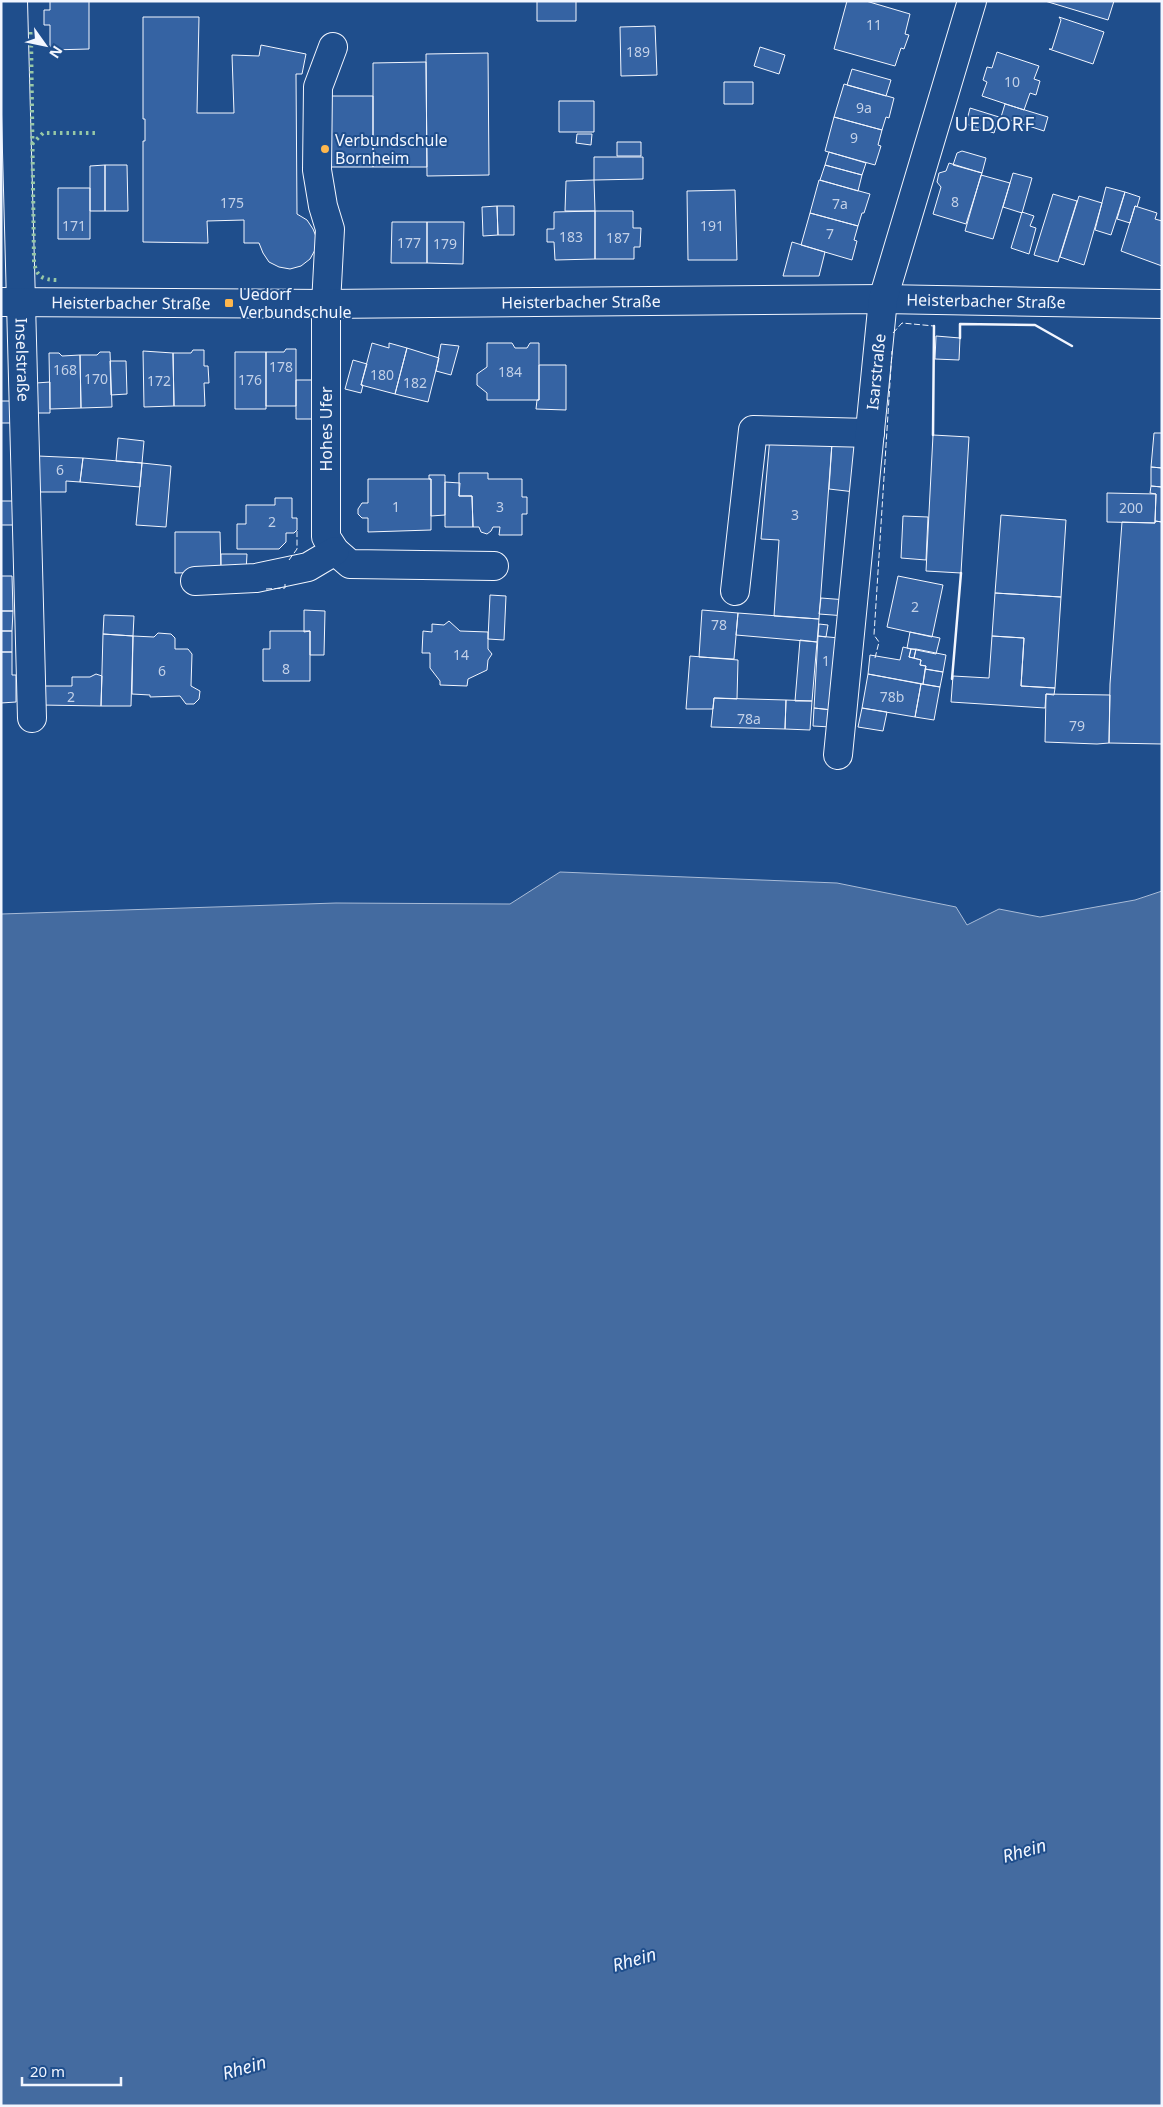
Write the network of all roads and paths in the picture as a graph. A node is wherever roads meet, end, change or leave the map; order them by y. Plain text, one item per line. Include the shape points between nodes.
1 (13, 1) edge
2 (972, 1) edge
3 (333, 47) dead end
4 (883, 299) junction
5 (11, 302) edge
6 (326, 304) junction
7 (1162, 304) edge
8 (870, 433) junction
9 (335, 551) junction
10 (494, 566) dead end
11 (195, 581) dead end
12 (735, 591) dead end
13 (32, 718) dead end
14 (838, 755) dead end

1 - 5 street, Inselstraße
2 - 4 street, Isarstraße
3 - 6 street, Hohes Ufer via 318,87 317,170 330,229
4 - 6 street, Heisterbacher Straße
4 - 7 street, Heisterbacher Straße
4 - 8 street, Isarstraße
5 - 6 street, Heisterbacher Straße
5 - 13 street, Inselstraße
6 - 9 street, Hohes Ufer via 326,537
8 - 12 street via 753,430
8 - 14 street, Isarstraße
9 - 10 street via 350,564
9 - 11 street via 308,567 285,572 256,578

